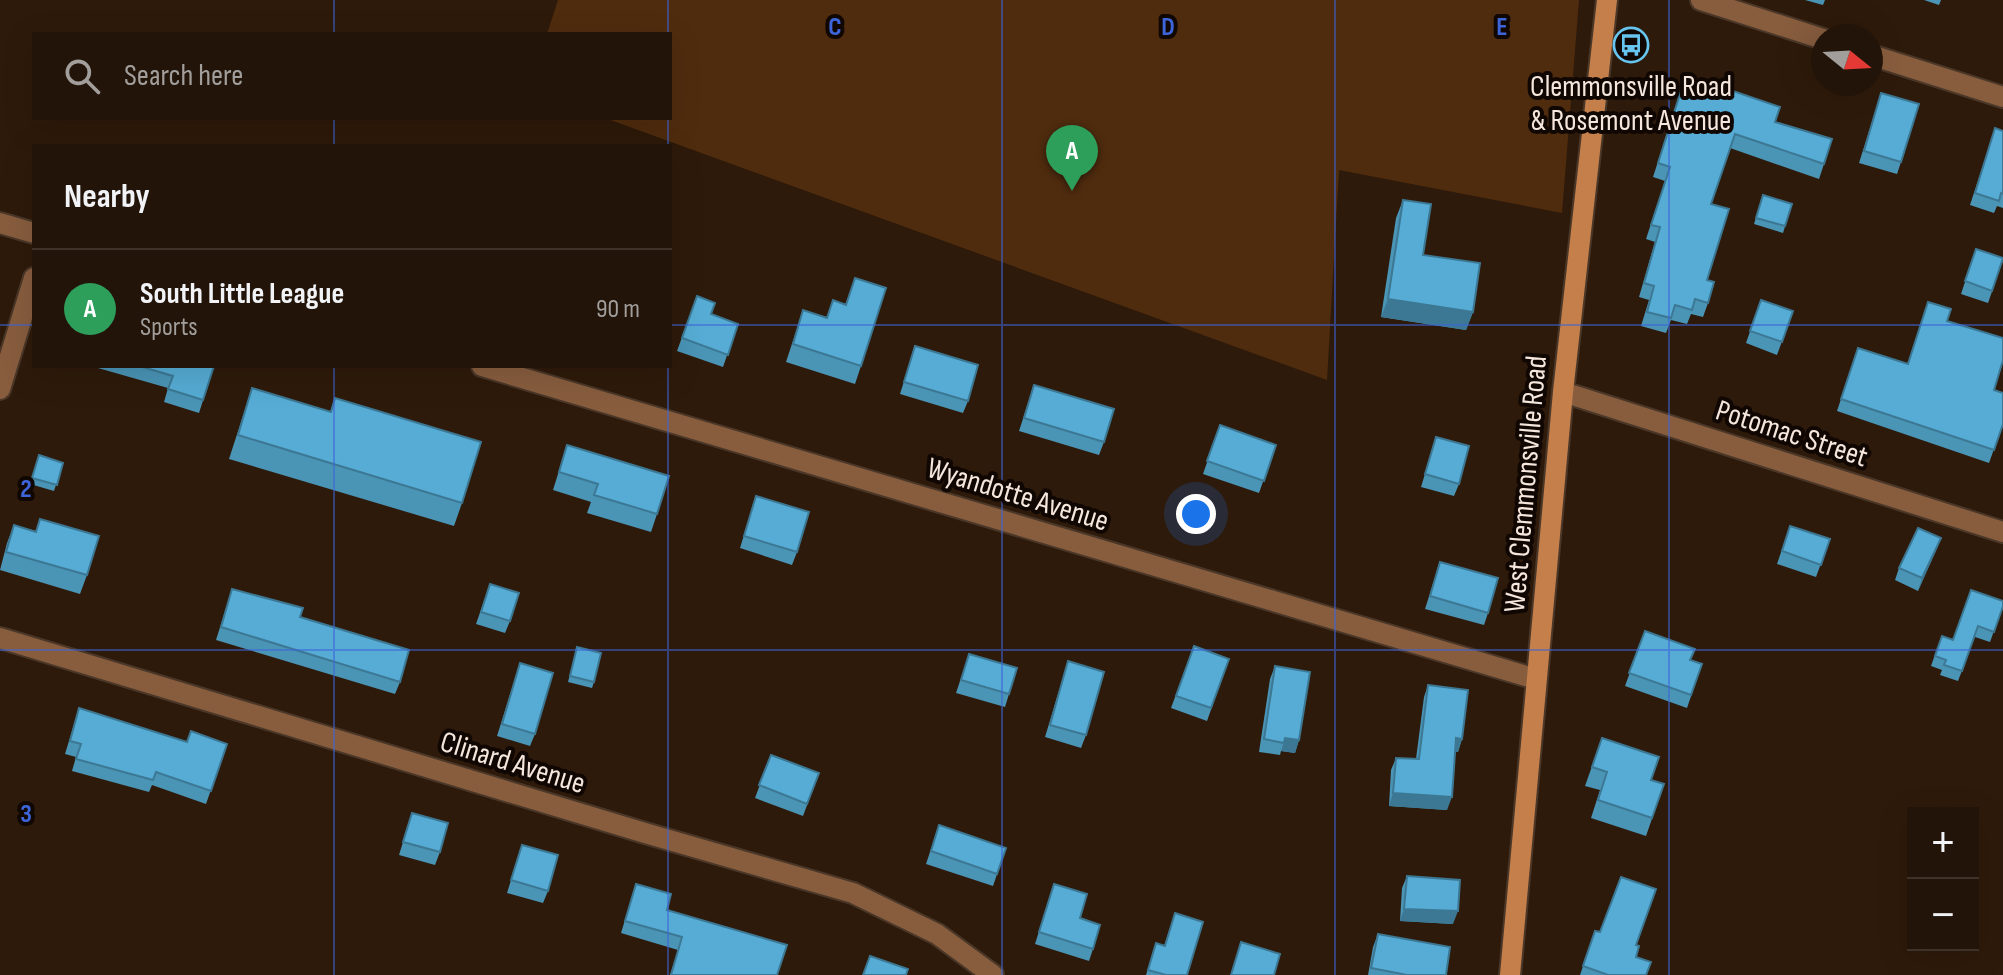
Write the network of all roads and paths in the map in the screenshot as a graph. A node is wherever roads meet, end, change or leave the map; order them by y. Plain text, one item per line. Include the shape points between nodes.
1 (1607, 0) edge
2 (1701, 0) edge
3 (1811, 35) edge
4 (1883, 59) edge
5 (2003, 97) edge
6 (0, 223) edge
7 (32, 232) edge
8 (32, 285) edge
9 (489, 368) edge
10 (0, 389) edge
11 (1563, 392) junction
12 (2003, 532) edge
13 (0, 638) edge
14 (1536, 679) junction
15 (993, 975) edge
16 (1510, 975) edge

1 - 11 main road, West Clemmonsville Road
2 - 3 street
4 - 5 street
6 - 7 street
8 - 10 street
9 - 14 street, Wyandotte Avenue
11 - 12 street, Potomac Street
11 - 14 main road, West Clemmonsville Road
13 - 15 street, Clinard Avenue via 853,893 937,934
14 - 16 main road, West Clemmonsville Road

